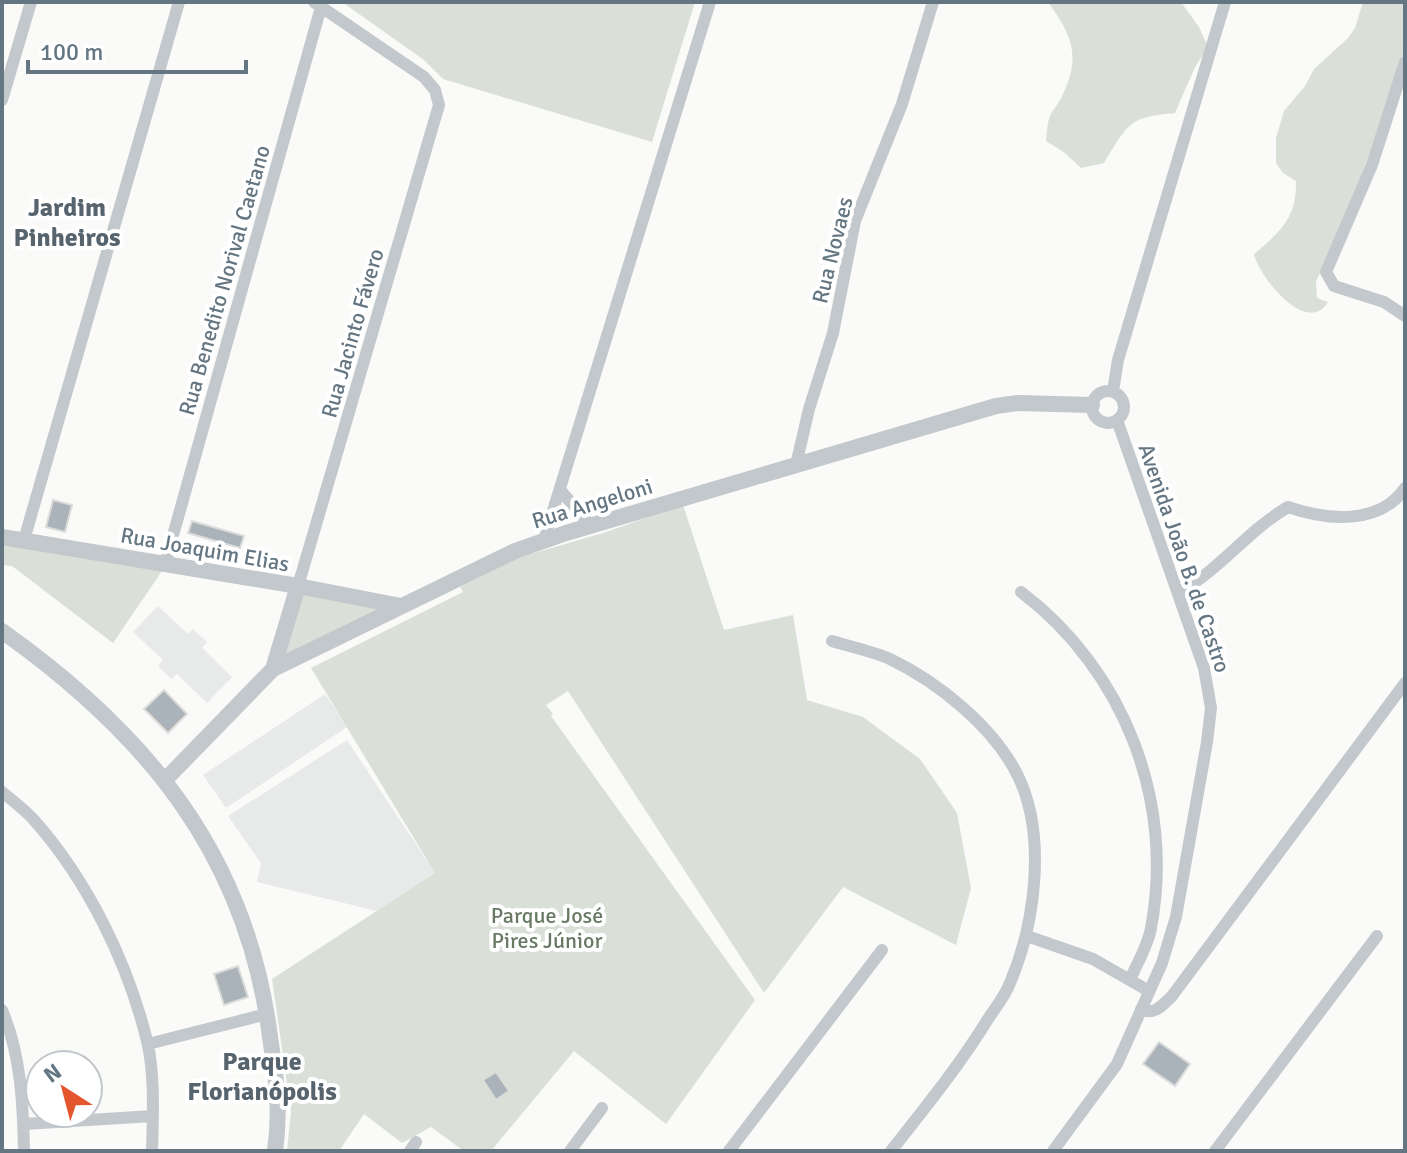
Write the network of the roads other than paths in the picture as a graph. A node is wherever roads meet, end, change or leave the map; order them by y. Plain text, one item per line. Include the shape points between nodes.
1 (31, 2) edge
2 (179, 2) edge
3 (710, 2) edge
4 (933, 2) edge
5 (1225, 2) edge
6 (318, 4) edge
7 (1405, 62) edge
8 (2, 100) edge
9 (1405, 316) edge
10 (1113, 391) junction
11 (1092, 405) junction
12 (1117, 420) junction
13 (796, 465) junction
14 (1405, 488) edge
15 (561, 491) junction
16 (590, 525) junction
17 (2, 537) edge
18 (24, 540) junction
19 (544, 540) junction
20 (165, 564) junction
21 (298, 586) junction
22 (1021, 592) dead end
23 (1178, 593) junction
24 (401, 606) junction
25 (2, 631) edge
26 (832, 641) dead end
27 (273, 669) junction
28 (1405, 683) edge
29 (165, 780) junction
30 (2, 792) edge
31 (1027, 936) junction
32 (1377, 936) dead end
33 (882, 950) dead end
34 (1130, 980) junction
35 (1149, 991) junction
36 (1141, 1009) junction
37 (2, 1010) edge
38 (267, 1014) junction
39 (148, 1044) junction
40 (602, 1108) dead end
41 (153, 1116) junction
42 (104, 1119) edge
43 (24, 1124) edge
44 (24, 1129) edge
45 (24, 1151) edge
46 (152, 1151) edge
47 (275, 1151) edge
48 (570, 1151) edge
49 (729, 1151) edge
50 (891, 1151) edge
51 (1053, 1151) edge
52 (1215, 1151) edge

1 - 8 street
2 - 18 street
3 - 15 street
4 - 13 street, Rua Novaes via 902,104 855,221 833,333
5 - 10 street
6 - 20 street, Rua Benedito Norival Caetano
6 - 21 street, Rua Jacinto Fávero via 424,77 439,105
7 - 9 street via 1372,165 1326,272 1334,286 1384,302
10 - 11 street via 1101,392
10 - 12 street via 1124,408
11 - 12 street via 1100,420
11 - 13 street, Rua Angeloni via 996,406
12 - 23 street, Avenida João B. de Castro
13 - 16 street, Rua Angeloni
14 - 23 street via 1398,499 1376,512 1350,518 1288,507 1203,579
15 - 16 street
15 - 19 street
16 - 19 street, Rua Angeloni
17 - 18 street, Rua Joaquim Elias
18 - 20 street, Rua Joaquim Elias
19 - 24 street, Rua Angeloni
20 - 21 street, Rua Joaquim Elias
21 - 24 street, Rua Joaquim Elias
21 - 27 street
22 - 34 street via 1071,636 1112,693 1145,775 1157,835 1156,883 1151,931
23 - 35 street, Avenida João B. de Castro via 1204,668 1211,708 1176,917
24 - 27 street, Rua Angeloni
25 - 29 street via 112,719
26 - 31 street via 889,658 946,693 983,726 1018,776 1031,818 1035,861
27 - 29 street, Rua Angeloni
28 - 36 street via 1172,996 1158,1009
29 - 38 street via 216,858 239,907
30 - 39 street via 33,819 74,873 103,924
31 - 34 street via 1093,959
31 - 50 street via 1009,986 969,1051
32 - 52 street
33 - 49 street
34 - 35 street
35 - 36 street, Avenida João B. de Castro
36 - 51 street, Avenida João B. de Castro via 1117,1064
37 - 43 street via 23,1092
38 - 39 street
38 - 47 street via 280,1120
39 - 41 street
40 - 48 street
41 - 42 street
41 - 46 street
44 - 45 street

